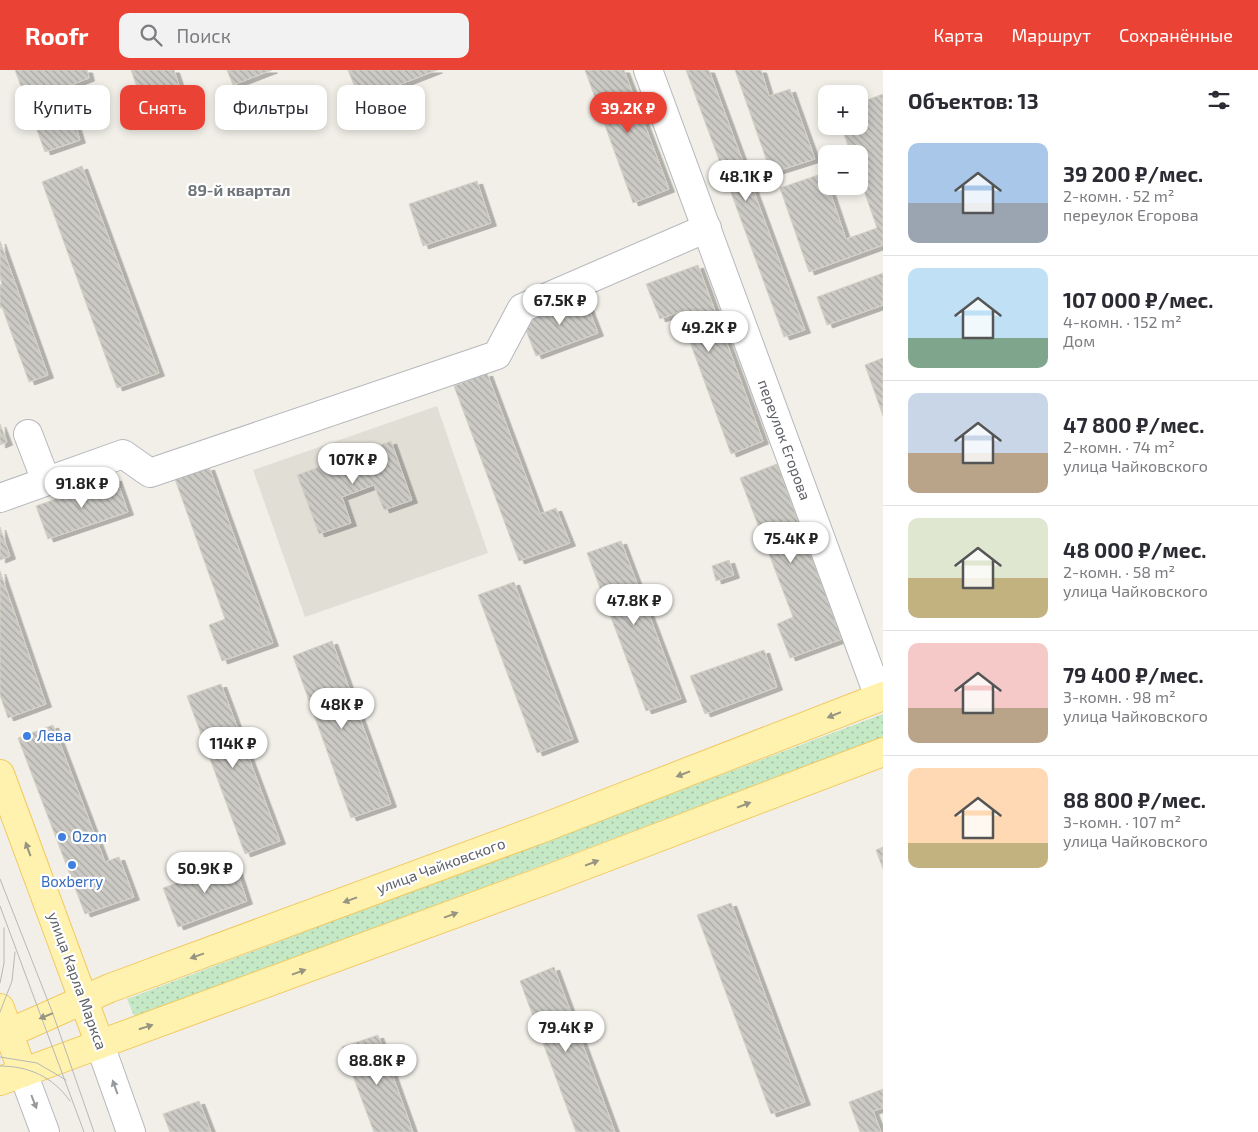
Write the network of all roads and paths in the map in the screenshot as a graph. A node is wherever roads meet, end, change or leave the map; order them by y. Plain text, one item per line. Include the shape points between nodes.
1 (648, 70) edge
2 (707, 228) junction
3 (28, 434) dead end
4 (46, 481) junction
5 (0, 498) edge
6 (881, 696) edge
7 (883, 752) edge
8 (0, 774) edge
9 (84, 998) junction
10 (0, 1008) edge
11 (5, 1035) edge
12 (99, 1042) junction
13 (11, 1077) edge
14 (45, 1132) edge
15 (132, 1132) edge

1 - 2 street, переулок Егорова
2 - 4 street via 522,308 497,355 150,473 123,454
2 - 6 street, переулок Егорова via 789,456
3 - 4 street
4 - 5 street
6 -> 9 main road, улица Чайковского via 552,824
12 -> 7 main road via 193,1011
9 -> 8 main road, улица Карла Маркса
9 -> 11 main road, улица Чайковского
9 - 12 main road, улица Карла Маркса
10 - 11 main road
11 - 13 main road
12 - 13 main road
15 -> 12 street, улица Карла Маркса
13 -> 14 street

